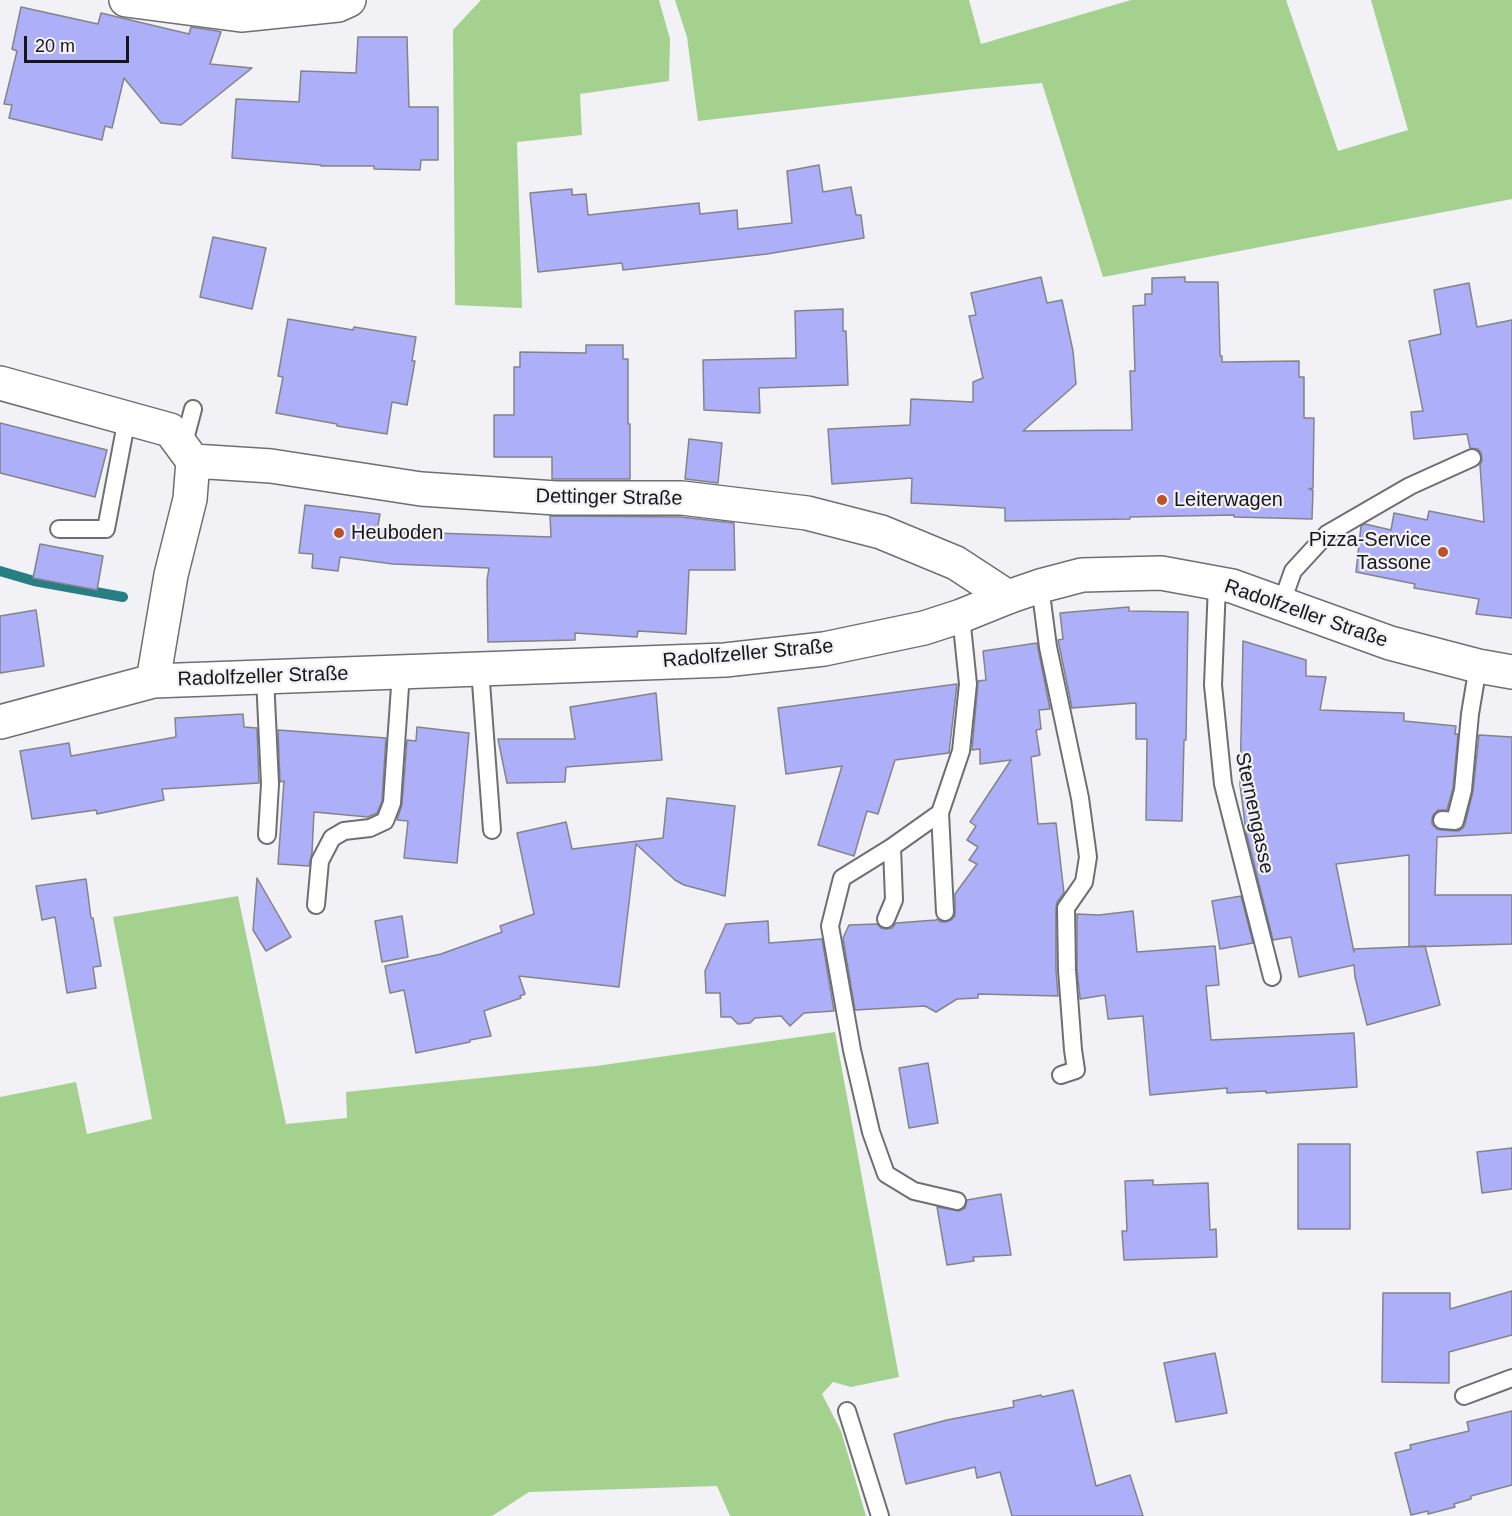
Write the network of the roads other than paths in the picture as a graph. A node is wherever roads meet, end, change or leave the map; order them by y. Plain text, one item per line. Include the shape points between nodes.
1 (126, 0) edge
2 (350, 0) edge
3 (0, 383) edge
4 (194, 409) dead end
5 (127, 417) junction
6 (188, 454) junction
7 (1472, 458) dead end
8 (59, 529) dead end
9 (1217, 584) junction
10 (1040, 586) junction
11 (1008, 597) junction
12 (1281, 605) junction
13 (961, 616) junction
14 (1478, 666) junction
15 (480, 669) junction
16 (400, 672) junction
17 (1512, 672) edge
18 (265, 677) junction
19 (153, 681) junction
20 (0, 722) edge
21 (940, 813) junction
22 (1442, 820) dead end
23 (492, 830) dead end
24 (267, 835) dead end
25 (892, 847) junction
26 (315, 905) dead end
27 (945, 912) dead end
28 (886, 920) dead end
29 (1272, 976) dead end
30 (1061, 1075) dead end
31 (957, 1201) dead end
32 (1512, 1378) edge
33 (1464, 1396) dead end
34 (847, 1411) dead end
35 (880, 1516) edge

1 - 2 main road via 241,15 338,5
3 - 5 main road
4 - 6 lane
5 - 6 main road via 170,430
5 - 8 lane via 106,529
6 - 11 main road, Dettinger Straße via 421,489 556,498 682,498 807,513 881,532 956,563
6 - 19 main road via 190,499 171,575
7 - 12 lane via 1410,486 1327,534 1293,571
9 - 10 main road, Radolfzeller Straße via 1161,573 1082,575
9 - 12 main road, Radolfzeller Straße
9 - 29 lane, Sternengasse via 1213,686 1223,784
10 - 11 main road, Radolfzeller Straße
10 - 30 lane via 1088,857 1084,882 1066,908 1076,1070
11 - 13 main road, Radolfzeller Straße
12 - 14 main road, Radolfzeller Straße via 1390,643
13 - 15 main road, Radolfzeller Straße via 924,628 824,649 763,656
13 - 21 lane via 968,684 964,728 961,750
14 - 17 main road, Radolfzeller Straße
14 - 22 lane via 1463,790 1455,821
15 - 16 main road, Radolfzeller Straße
15 - 23 lane
16 - 18 main road, Radolfzeller Straße
16 - 26 lane via 392,803 385,821 370,828 344,831 332,838 320,861
18 - 19 main road, Radolfzeller Straße
18 - 24 lane via 270,784
19 - 20 main road, Radolfzeller Straße
21 - 25 lane
21 - 27 lane
25 - 28 lane via 894,900
25 - 31 lane via 842,878 830,926 852,1050 871,1132 886,1174 914,1191
32 - 33 lane
34 - 35 lane

